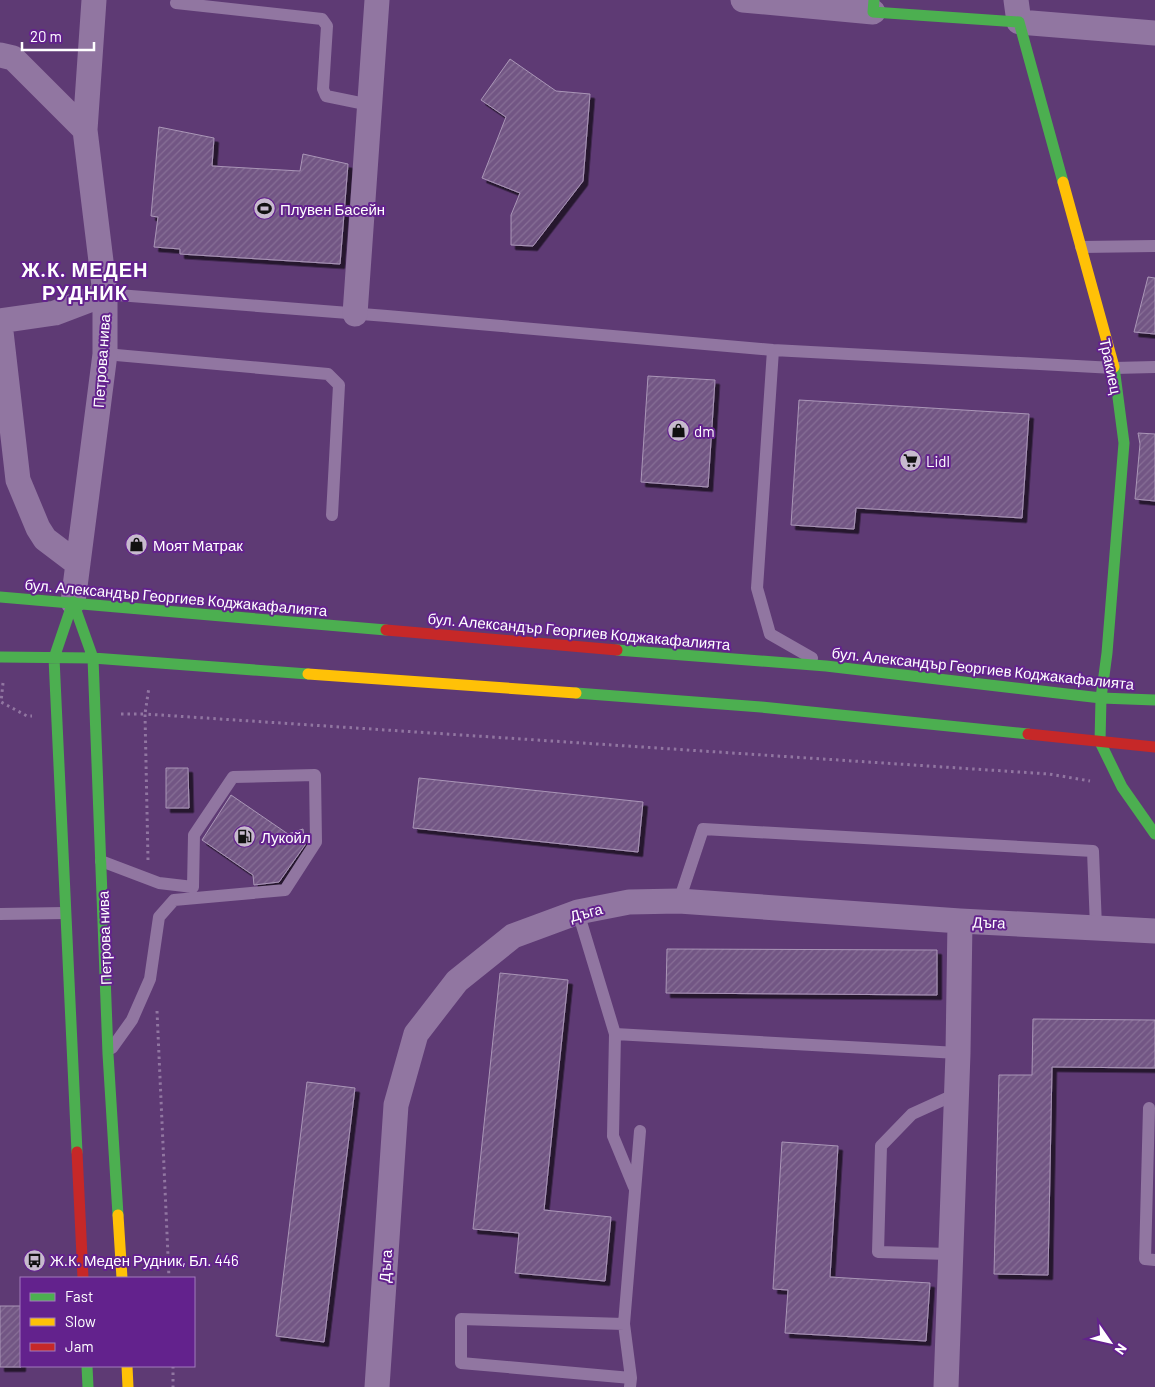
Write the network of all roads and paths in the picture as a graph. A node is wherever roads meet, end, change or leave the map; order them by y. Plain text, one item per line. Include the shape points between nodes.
1 (94, 0) edge
2 (377, 0) edge
3 (743, 0) edge
4 (176, 3) dead end
5 (873, 6) edge
6 (1018, 11) edge
7 (1155, 33) edge
8 (0, 54) edge
9 (370, 105) junction
10 (85, 130) junction
11 (1155, 246) edge
12 (1081, 247) junction
13 (105, 294) junction
14 (355, 314) junction
15 (0, 322) edge
16 (773, 350) junction
17 (105, 354) junction
18 (1155, 367) edge
19 (1114, 368) junction
20 (332, 515) dead end
21 (78, 564) junction
22 (0, 597) edge
23 (73, 602) junction
24 (0, 657) edge
25 (54, 658) junction
26 (93, 658) junction
27 (826, 666) junction
28 (1101, 698) junction
29 (1155, 700) edge
30 (145, 714) dead end
31 (1100, 742) junction
32 (1155, 747) edge
33 (1122, 787) junction
34 (1155, 817) edge
35 (1153, 832) edge
36 (101, 861) junction
37 (193, 893) junction
38 (678, 901) junction
39 (578, 912) junction
40 (65, 913) junction
41 (0, 914) edge
42 (960, 921) junction
43 (1096, 927) junction
44 (1154, 930) edge
45 (615, 1034) junction
46 (958, 1053) junction
47 (108, 1054) junction
48 (956, 1094) junction
49 (1149, 1108) dead end
50 (640, 1131) dead end
51 (636, 1191) junction
52 (950, 1254) junction
53 (1155, 1260) edge
54 (83, 1277) edge
55 (122, 1277) edge
56 (624, 1324) junction
57 (87, 1367) edge
58 (127, 1367) edge
59 (172, 1367) edge
60 (631, 1382) edge
61 (88, 1387) edge
62 (128, 1387) edge
63 (173, 1387) edge
64 (377, 1387) edge
65 (946, 1387) edge

1 - 10 street, Петрова нива
2 - 9 street
3 - 5 street
4 - 9 lane via 322,19 328,26 323,90 326,96
5 - 6 street
6 - 7 street
6 - 12 street, Тракиец
8 - 10 street via 13,58
9 - 14 street
10 - 13 street, Петрова нива
11 - 12 lane
12 - 19 street, Тракиец
13 - 14 lane
13 - 15 street via 56,313
13 - 17 street, Петрова нива
14 - 16 lane
15 - 21 street via 18,480 45,538
16 - 19 lane
16 - 27 lane via 757,588 770,634
17 - 20 lane via 328,374 338,385
17 - 21 street, Петрова нива
18 - 19 lane
19 - 28 street, Тракиец via 1124,443
21 - 23 street, Петрова нива
22 - 23 street, бул. Александър Георгиев Коджакафалията
23 - 25 street, Петрова нива
23 - 26 street, Петрова нива
23 - 27 street, бул. Александър Георгиев Коджакафалията
24 - 25 street
25 - 26 street
25 - 40 street, Петрова нива
26 - 31 street via 761,707
26 - 36 street, Петрова нива
27 - 28 street, бул. Александър Георгиев Коджакафалията
28 - 29 street, бул. Александър Георгиев Коджакафалията
28 - 31 street, Тракиец
30 - 33 path via 1039,774
31 - 32 street
31 - 33 street
33 - 35 street
34 - 35 street
36 - 37 lane
36 - 47 street, Петрова нива
37 - 37 lane via 285,890 316,842 315,775 233,777 194,835
37 - 47 lane via 174,900 159,916 150,979 132,1020
38 - 39 street, Дъга via 629,902
38 - 42 street, Дъга
38 - 43 lane via 703,829 1093,851
39 - 45 lane
39 - 64 street, Дъга via 513,936 457,982 416,1034 396,1106
40 - 41 lane
40 - 54 street, Петрова нива
42 - 43 street, Дъга
42 - 46 street
43 - 44 street, Дъга
45 - 46 lane
45 - 51 lane via 613,1136
46 - 48 street
47 - 55 street, Петрова нива
48 - 52 street
48 - 52 lane via 912,1114 881,1146 878,1252
49 - 53 lane via 1145,1259
50 - 51 lane
51 - 56 lane
52 - 65 street
56 - 60 lane
56 - 60 lane via 461,1319 461,1363
57 - 61 street
58 - 62 street
59 - 63 path

